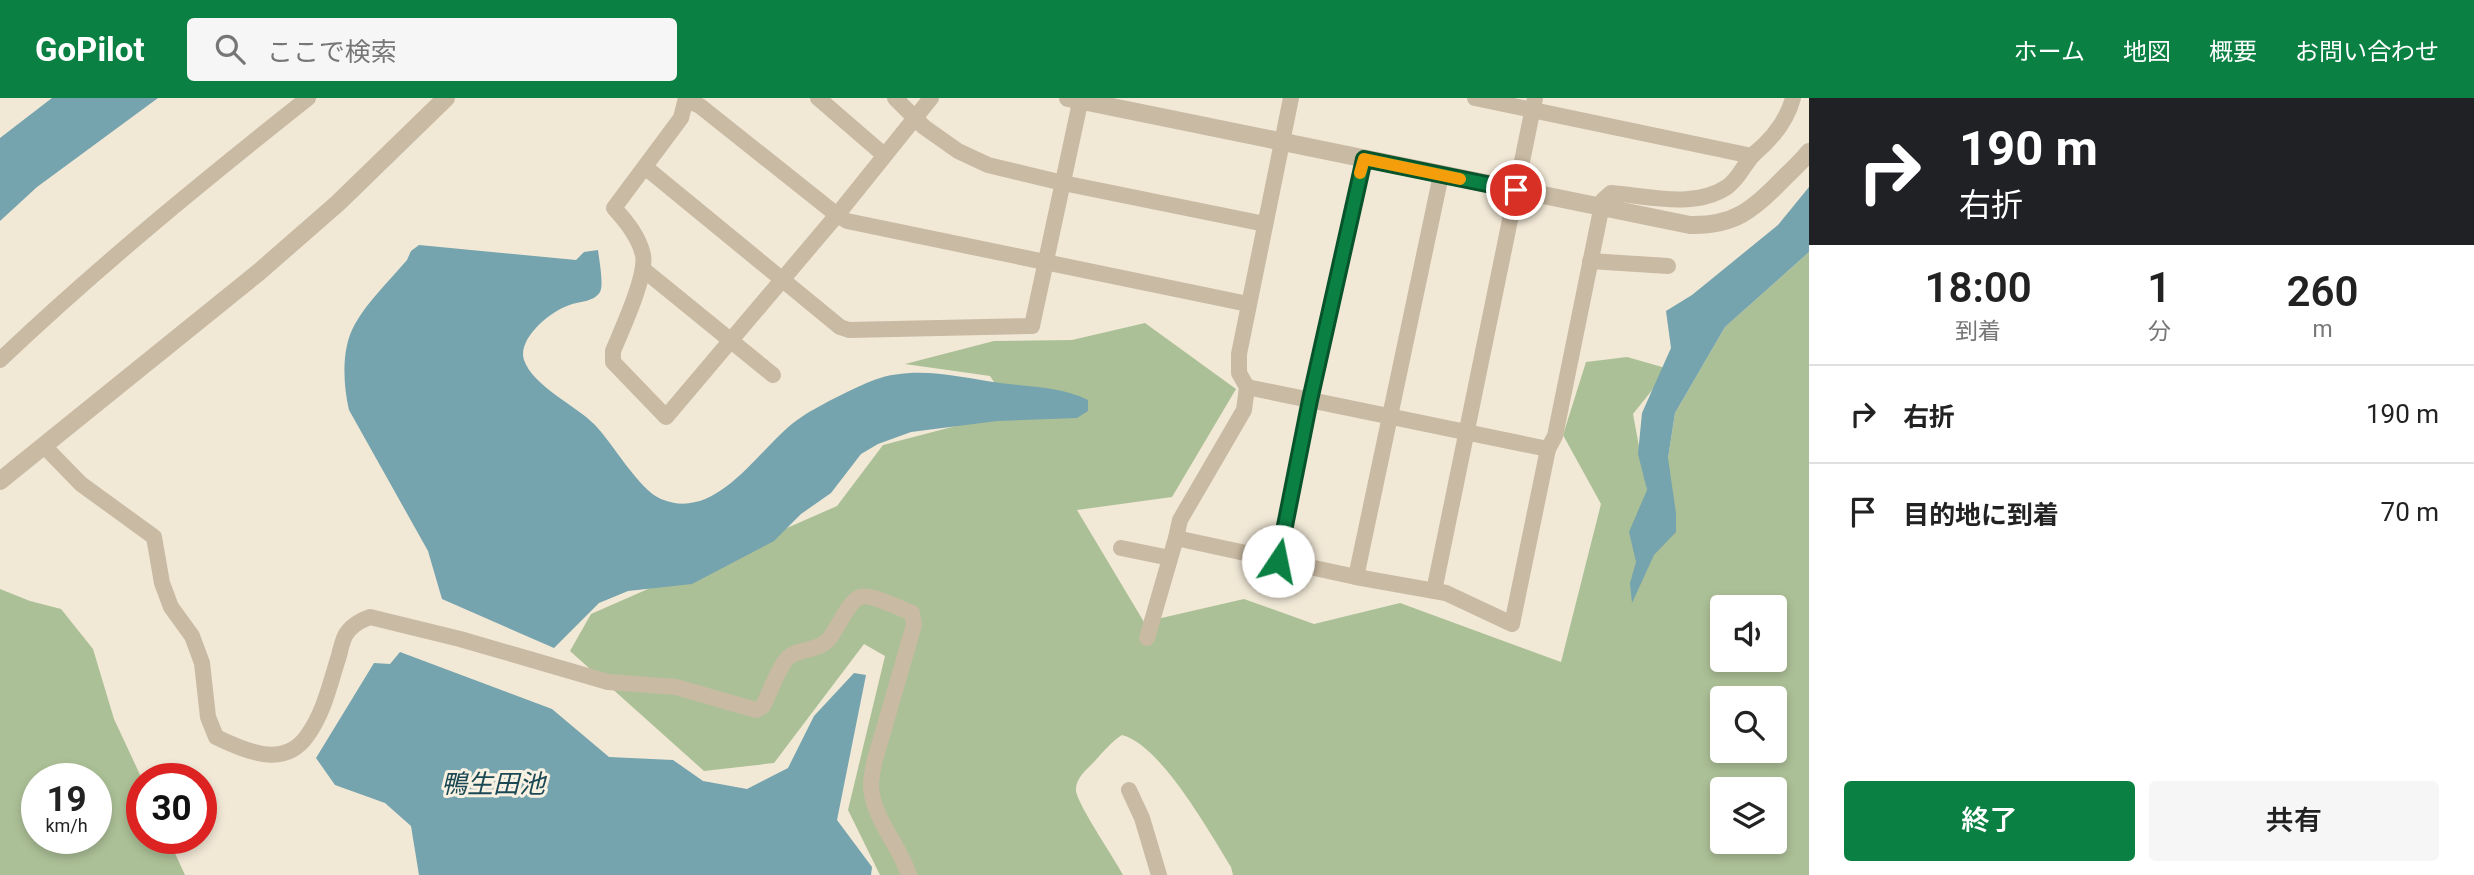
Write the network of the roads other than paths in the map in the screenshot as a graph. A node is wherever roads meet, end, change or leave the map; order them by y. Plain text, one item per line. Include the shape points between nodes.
1 (308, 98) edge
2 (446, 98) edge
3 (818, 98) edge
4 (895, 98) edge
5 (931, 98) edge
6 (1291, 98) edge
7 (1475, 98) edge
8 (1793, 98) edge
9 (686, 99) edge
10 (1077, 99) edge
11 (1534, 104) edge
12 (914, 118) junction
13 (1282, 141) junction
14 (1809, 152) edge
15 (884, 155) junction
16 (1752, 156) junction
17 (1364, 159) junction
18 (645, 167) junction
19 (1441, 175) junction
20 (1063, 183) junction
21 (1516, 190) junction
22 (1601, 209) junction
23 (837, 215) junction
24 (1265, 224) junction
25 (1590, 261) junction
26 (1046, 262) junction
27 (1668, 266) dead end
28 (644, 270) junction
29 (782, 278) junction
30 (1248, 304) junction
31 (731, 340) junction
32 (0, 360) edge
33 (773, 375) dead end
34 (1247, 387) junction
35 (1310, 400) junction
36 (1389, 416) junction
37 (1466, 432) junction
38 (44, 446) junction
39 (1548, 449) junction
40 (0, 481) edge
41 (1176, 538) junction
42 (1121, 548) dead end
43 (1170, 558) junction
44 (1278, 561) junction
45 (1356, 577) junction
46 (1434, 591) junction
47 (1147, 638) dead end
48 (1129, 790) dead end
49 (909, 875) edge
50 (1159, 875) edge

1 - 32 street via 179,201
2 - 38 street via 259,272
3 - 15 street
4 - 12 street
5 - 12 street
6 - 13 street
7 - 11 street
8 - 16 street via 1789,115
9 - 18 street via 681,118
9 - 23 street
10 - 13 street
10 - 20 street
11 - 16 street
11 - 21 street
12 - 15 street
12 - 20 street via 958,151 988,165
13 - 17 street
13 - 24 street
14 - 22 street via 1762,201 1730,220 1690,225
15 - 23 street
16 - 22 street via 1734,181 1699,199 1611,193
17 - 19 street
17 - 35 street
18 - 28 street via 614,208 631,227 643,254
18 - 29 street
19 - 21 street
19 - 36 street
20 - 24 street
20 - 26 street
21 - 22 street
21 - 37 street
22 - 25 street
23 - 26 street via 847,221
23 - 29 street
24 - 30 street
25 - 27 street
25 - 39 street via 1555,436
26 - 29 street via 1032,326 849,330
26 - 30 street
28 - 31 street
28 - 31 street via 613,362 666,417
29 - 31 street
30 - 34 street via 1239,354 1239,373
31 - 33 street
34 - 35 street
34 - 41 street via 1244,410 1180,520
35 - 36 street
35 - 44 street
36 - 37 street
36 - 45 street
37 - 39 street
37 - 46 street
38 - 40 street
38 - 49 street via 81,484 153,537 171,607 192,636 202,663 208,717 216,737 265,755 285,755 302,744 324,705 345,635 357,622 370,617 608,682 676,687 756,710 763,706 785,660 821,646 860,597 912,613 914,625 871,785 878,816
39 - 46 street via 1512,624
41 - 43 street
41 - 44 street
42 - 43 street
43 - 47 street
44 - 45 street
45 - 46 street
48 - 50 street

